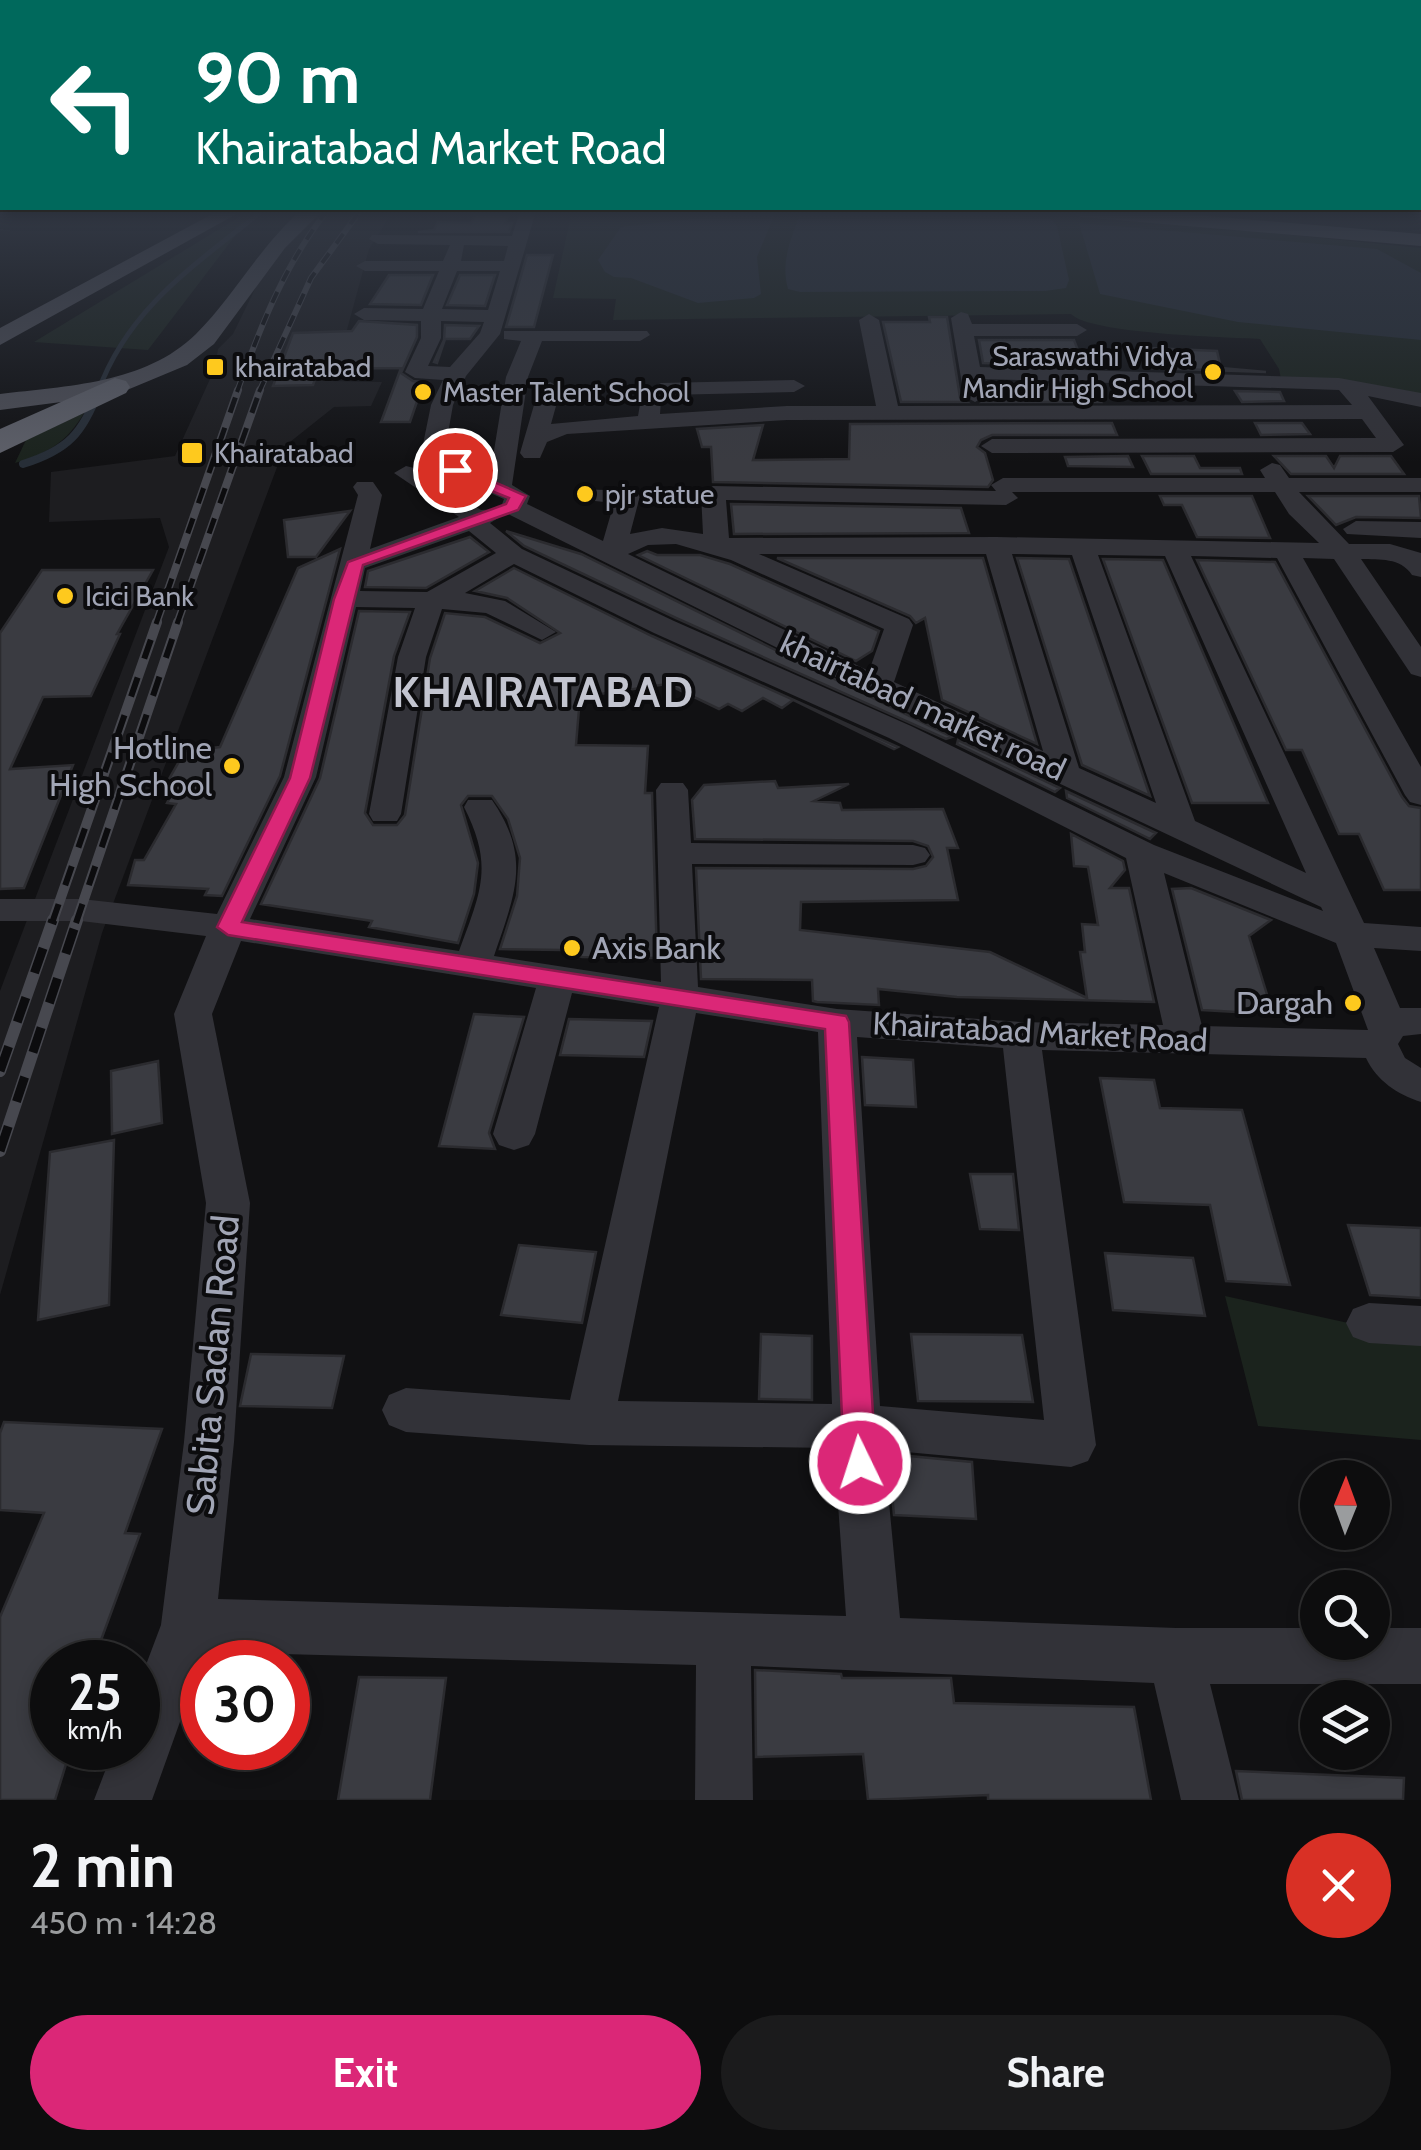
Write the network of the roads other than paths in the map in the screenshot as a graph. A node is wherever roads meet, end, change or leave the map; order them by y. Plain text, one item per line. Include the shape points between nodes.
1 (39, 295) edge
2 (79, 295) edge
3 (211, 295) edge
4 (238, 295) edge
5 (438, 295) edge
6 (501, 295) edge
7 (364, 314) dead end
8 (431, 314) junction
9 (0, 315) edge
10 (869, 320) dead end
11 (492, 325) junction
12 (1078, 330) dead end
13 (640, 334) dead end
14 (534, 335) junction
15 (1085, 354) dead end
16 (971, 364) junction
17 (456, 374) junction
18 (744, 386) junction
19 (794, 386) dead end
20 (1349, 386) junction
21 (115, 387) joint
22 (0, 388) edge
23 (550, 388) dead end
24 (24, 389) edge
25 (1421, 400) edge
26 (0, 402) edge
27 (1228, 402) junction
28 (977, 412) junction
29 (1370, 412) junction
30 (890, 414) junction
31 (1126, 414) junction
32 (746, 415) junction
33 (649, 420) junction
34 (538, 437) junction
35 (992, 446) junction
36 (1141, 446) junction
37 (1257, 446) junction
38 (406, 473) dead end
39 (1282, 484) junction
40 (1421, 485) edge
41 (1158, 486) junction
42 (365, 487) dead end
43 (1004, 491) junction
44 (585, 494) dead end
45 (510, 498) junction
46 (476, 521) junction
47 (1320, 528) junction
48 (1421, 530) edge
49 (717, 546) junction
50 (1008, 546) junction
51 (1082, 547) junction
52 (1174, 548) junction
53 (1285, 549) junction
54 (1342, 551) junction
55 (611, 552) junction
56 (514, 554) junction
57 (356, 562) junction
58 (1421, 569) edge
59 (343, 599) junction
60 (431, 602) junction
61 (542, 632) dead end
62 (1421, 668) edge
63 (878, 686) junction
64 (1065, 774) junction
65 (672, 790) dead end
66 (1421, 795) edge
67 (480, 807) dead end
68 (384, 814) dead end
69 (1182, 829) junction
70 (1142, 852) junction
71 (676, 853) junction
72 (913, 855) dead end
73 (0, 910) edge
74 (1341, 917) junction
75 (228, 927) junction
76 (1421, 939) edge
77 (472, 966) junction
78 (557, 980) junction
79 (680, 999) junction
80 (837, 1022) junction
81 (1396, 1031) edge
82 (1022, 1036) junction
83 (1186, 1040) junction
84 (1421, 1087) edge
85 (514, 1134) dead end
86 (1369, 1323) dead end
87 (1421, 1326) edge
88 (406, 1410) dead end
89 (589, 1422) junction
90 (857, 1426) junction
91 (188, 1624) junction
92 (723, 1638) junction
93 (875, 1646) junction
94 (1176, 1656) junction
95 (1421, 1656) edge
96 (124, 1800) edge
97 (724, 1800) edge
98 (1210, 1800) edge

1 - 9 main road
2 - 24 main road via 30,322 13,344
3 - 24 main road via 154,354
4 - 21 main road via 205,339 178,360
5 - 8 street
6 - 11 street, khairtabad market road
7 - 8 street
8 - 11 street
8 - 17 street via 431,338 415,372
10 - 30 street
11 - 14 street
11 - 17 street, khairtabad market road
12 - 16 street via 962,324
13 - 14 street
14 - 45 street via 517,376
15 - 16 street
16 - 20 street
16 - 28 street
17 - 45 street, khairtabad market road via 442,405 432,459
18 - 19 street
18 - 32 street
18 - 33 street via 661,389 650,398
20 - 25 street
20 - 29 street
21 - 24 highway
22 - 24 main road
23 - 34 street
24 - 26 main road
27 - 29 street
27 - 31 street
27 - 37 street
28 - 30 street
28 - 31 street
28 - 35 street
29 - 37 street via 1393,445
30 - 32 street
31 - 36 street
32 - 33 street
33 - 34 street via 564,427
34 - 45 street
35 - 36 street
35 - 43 street
36 - 37 street
36 - 41 street
37 - 39 street
38 - 46 street
39 - 40 street
39 - 41 street
39 - 47 street
41 - 43 street
42 - 57 street, Sabita Sadan Road via 370,495
43 - 49 street via 713,493
43 - 50 street
44 - 55 street via 628,496
45 - 46 street
45 - 55 street, khairtabad market road
46 - 56 street
46 - 57 street
47 - 48 street
47 - 54 street
49 - 50 street
49 - 55 street via 658,536
49 - 63 street via 899,625
50 - 51 street
50 - 64 street
51 - 52 street
51 - 69 street
52 - 53 street
52 - 74 street
53 - 54 street
53 - 66 street
54 - 58 street via 1404,555
54 - 62 street
55 - 63 street, khairtabad market road
56 - 60 street
56 - 70 street
57 - 59 street, Sabita Sadan Road
59 - 60 street
59 - 75 street, Sabita Sadan Road via 300,778
60 - 61 street via 495,607
60 - 68 street via 412,657
63 - 64 street, khairtabad market road
64 - 69 street, khairtabad market road
65 - 71 street
67 - 77 street via 498,842 497,874
69 - 74 street, khairtabad market road
70 - 74 street
70 - 83 street
71 - 72 street
71 - 79 street
73 - 75 street, Khairatabad Market Road via 81,910
74 - 76 street
74 - 81 street
75 - 77 street, Khairatabad Market Road
75 - 91 street, Sabita Sadan Road via 193,1014 228,1203
77 - 78 street, Khairatabad Market Road
78 - 79 street, Khairatabad Market Road
78 - 85 street
79 - 80 street, Khairatabad Market Road
79 - 89 street
80 - 82 street, Khairatabad Market Road
80 - 90 street
81 - 83 street, Khairatabad Market Road
81 - 84 street via 1390,1067
82 - 83 street, Khairatabad Market Road
82 - 90 street via 1071,1445
86 - 87 street
88 - 89 street
89 - 90 street
90 - 93 street
91 - 92 street
91 - 96 street, Sabita Sadan Road
92 - 93 street
92 - 97 street
93 - 94 street
94 - 95 street
94 - 98 street

